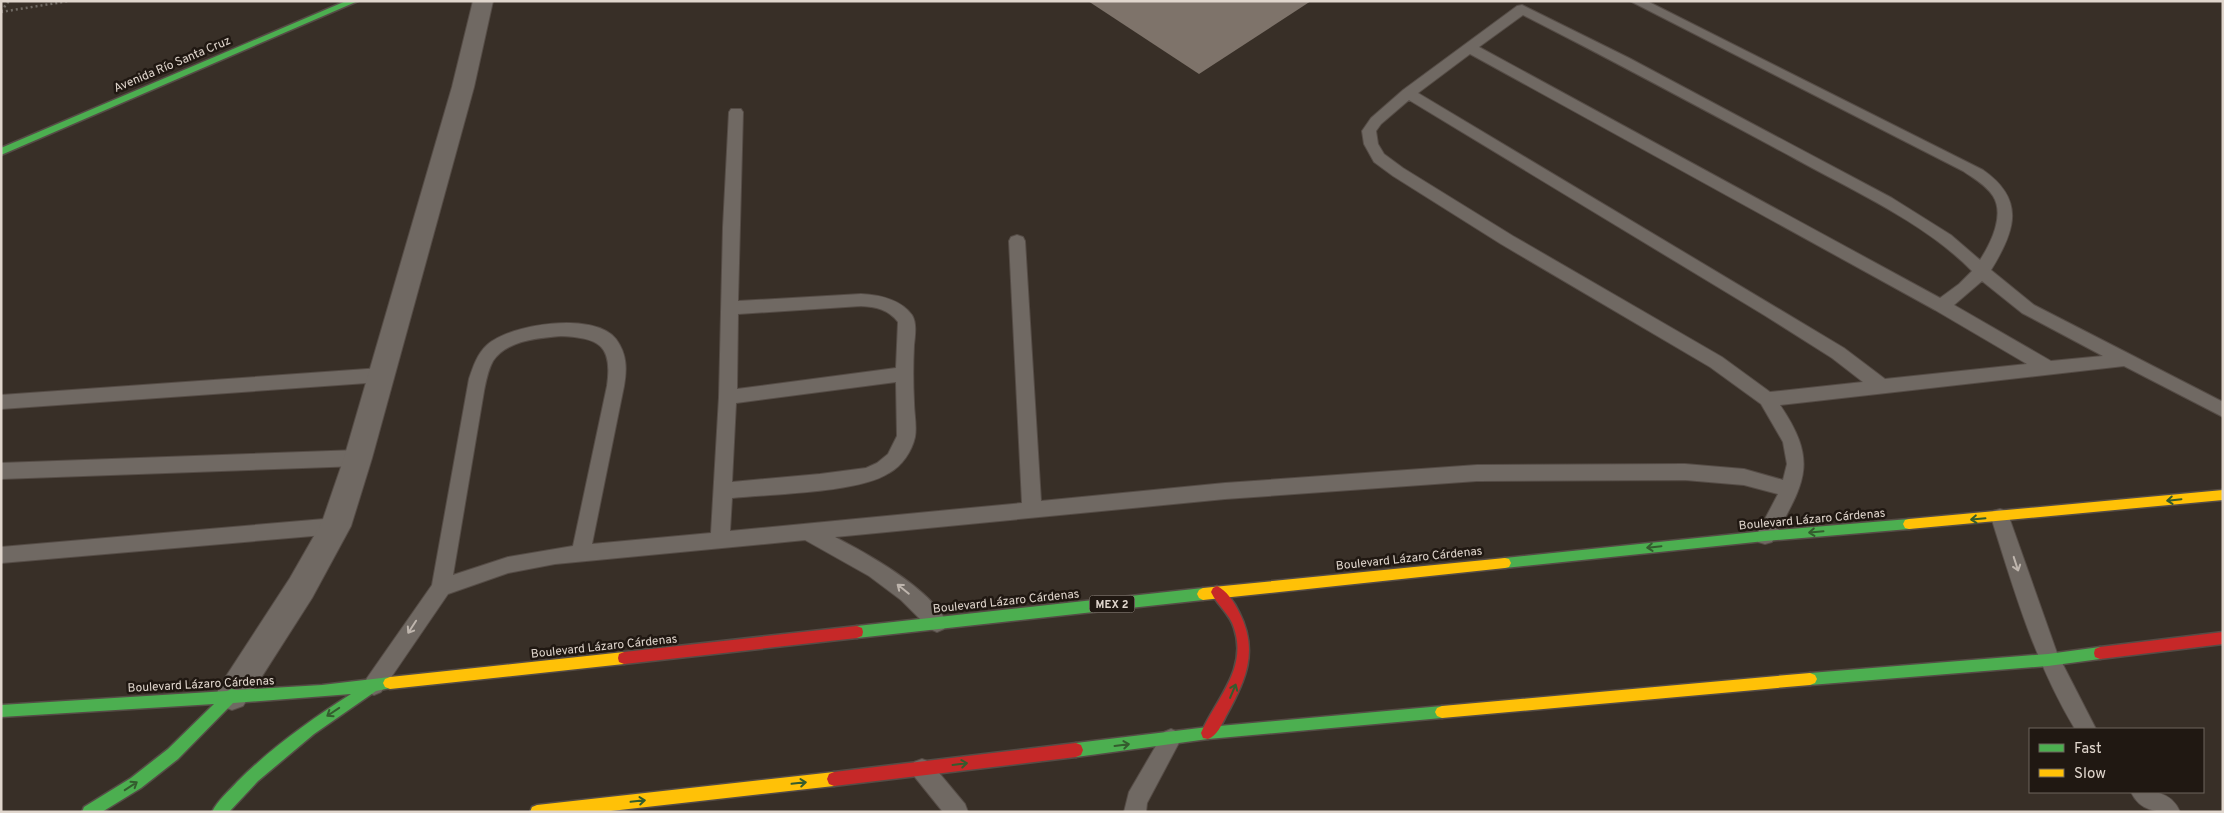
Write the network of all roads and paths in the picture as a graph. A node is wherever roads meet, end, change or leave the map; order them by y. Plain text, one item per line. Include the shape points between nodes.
1 (9, 1) edge
2 (69, 1) edge
3 (354, 1) edge
4 (483, 1) edge
5 (1636, 1) edge
6 (1526, 5) edge
7 (1, 12) edge
8 (1470, 48) junction
9 (1408, 93) junction
10 (736, 112) dead end
11 (1, 152) edge
12 (1017, 241) dead end
13 (1982, 270) junction
14 (1941, 306) junction
15 (730, 308) junction
16 (2123, 360) junction
17 (2050, 369) junction
18 (904, 374) junction
19 (381, 375) junction
20 (1882, 386) junction
21 (728, 397) junction
22 (1767, 399) junction
23 (1, 402) edge
24 (2223, 410) edge
25 (358, 458) junction
26 (1, 471) edge
27 (1790, 490) junction
28 (722, 491) junction
29 (2223, 496) edge
30 (1032, 510) junction
31 (2000, 517) junction
32 (336, 526) junction
33 (804, 530) junction
34 (1765, 536) junction
35 (720, 539) junction
36 (581, 553) junction
37 (1, 555) edge
38 (441, 588) junction
39 (1217, 592) junction
40 (937, 623) junction
41 (2223, 638) edge
42 (2048, 660) junction
43 (374, 685) junction
44 (232, 695) junction
45 (1, 711) edge
46 (2085, 728) edge
47 (1208, 734) junction
48 (1170, 739) junction
49 (922, 769) junction
50 (2143, 793) edge
51 (90, 812) edge
52 (219, 812) edge
53 (537, 812) edge
54 (958, 812) edge
55 (1135, 812) edge
56 (2169, 812) edge

1 - 7 path
2 - 7 path
3 - 11 main road, Avenida Río Santa Cruz
4 - 19 street
5 - 13 lane via 1968,167 1984,178 2003,199 2007,215
6 - 8 lane
6 - 13 lane via 1887,202 1945,239
8 - 9 lane
8 - 14 lane
9 - 20 lane via 1777,315 1838,353
9 - 22 lane via 1376,120 1369,131 1371,144 1380,158 1507,240 1716,362
10 - 15 lane
12 - 30 lane
13 - 14 lane
13 - 16 lane via 2028,309
14 - 17 lane
15 - 18 lane via 861,300 890,306 906,320
15 - 21 lane
16 - 17 lane
16 - 24 lane
17 - 20 lane
18 - 21 lane
18 - 28 lane via 906,436 902,448 883,468 868,474 820,482
19 - 23 lane
19 - 25 street
20 - 22 lane
21 - 28 lane
22 - 27 lane via 1792,442 1796,464
25 - 26 lane
25 - 32 street
27 - 30 lane via 1744,478 1685,472 1477,474 1225,491
27 - 34 lane
28 - 35 lane
29 -> 31 main road, Boulevard Lázaro Cárdenas / MEX 2
30 - 33 lane
31 -> 34 main road, Boulevard Lázaro Cárdenas / MEX 2
31 -> 42 lane
32 - 37 lane
32 - 44 street via 302,588
33 - 35 lane
40 -> 33 lane via 905,590 881,572
34 -> 39 main road, Boulevard Lázaro Cárdenas / MEX 2
35 - 36 lane
36 - 38 lane via 508,565
36 - 38 lane via 613,395 617,356 607,341 597,334 550,330 521,335 491,352 480,368
38 -> 43 lane
39 - 40 main road, Boulevard Lázaro Cárdenas / MEX 2
47 -> 39 main road via 1230,697 1245,652 1243,632 1234,611
40 - 43 main road, Boulevard Lázaro Cárdenas / MEX 2
41 - 42 main road
42 - 46 lane
42 - 47 main road
43 - 44 main road, Boulevard Lázaro Cárdenas / MEX 2
43 -> 52 main road via 330,714 258,770
44 - 45 main road, Boulevard Lázaro Cárdenas / MEX 2
51 -> 44 main road via 136,783 173,754
47 - 48 main road
49 -> 48 main road
48 - 55 lane via 1137,800
53 -> 49 main road
49 - 54 lane
50 - 56 lane

